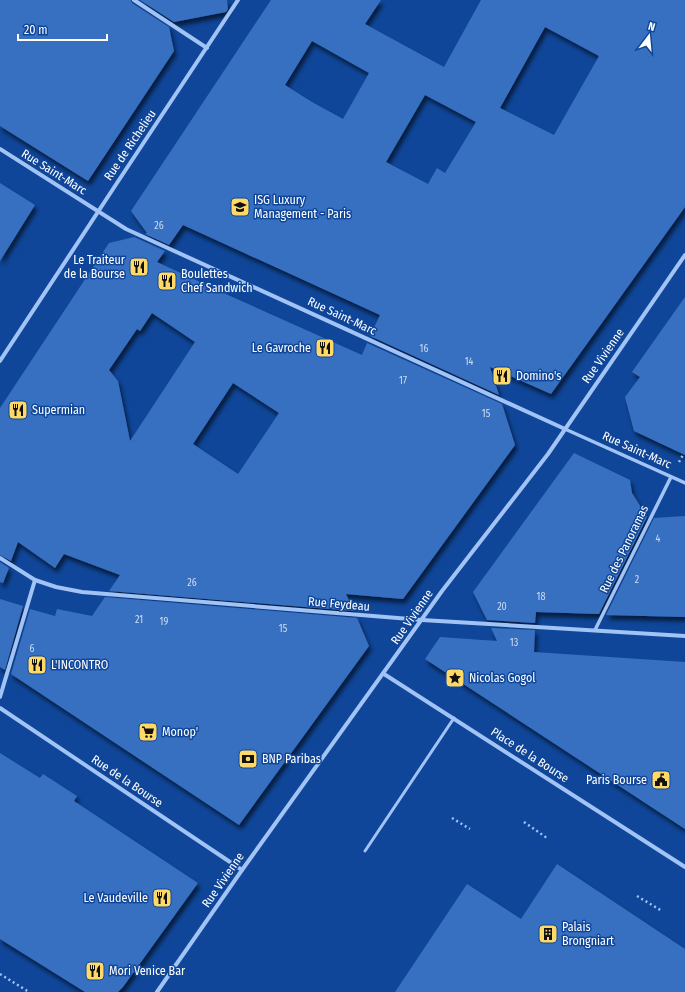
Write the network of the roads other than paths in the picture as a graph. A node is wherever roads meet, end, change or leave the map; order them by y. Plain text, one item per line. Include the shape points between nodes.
1 (134, 0) edge
2 (238, 0) edge
3 (207, 48) junction
4 (0, 149) edge
5 (98, 212) junction
6 (685, 255) edge
7 (0, 361) edge
8 (565, 429) junction
9 (671, 477) junction
10 (685, 483) edge
11 (0, 558) edge
12 (35, 580) junction
13 (422, 620) junction
14 (595, 630) junction
15 (685, 636) edge
16 (384, 674) junction
17 (0, 697) edge
18 (0, 708) edge
19 (454, 718) junction
20 (365, 851) dead end
21 (685, 867) edge
22 (242, 870) junction
23 (157, 992) edge

1 - 3 street
2 - 3 street, Rue de Richelieu
3 - 5 street, Rue de Richelieu
4 - 5 street, Rue Saint-Marc
5 - 7 street, Rue de Richelieu
5 - 8 street, Rue Saint-Marc via 126,229
6 - 8 street, Rue Vivienne
8 - 9 street, Rue Saint-Marc
8 - 13 street, Rue Vivienne
9 - 10 street, Rue Saint-Marc
9 - 14 street, Rue des Panoramas
11 - 12 street, Rue Feydeau
12 - 13 street, Rue Feydeau via 82,592
12 - 17 street
13 - 14 street, Rue Feydeau
13 - 16 street, Rue Vivienne
14 - 15 street, Rue Feydeau
16 - 19 street, Place de la Bourse
16 - 22 street, Rue Vivienne
18 - 22 street, Rue de la Bourse
19 - 20 lane
19 - 21 street, Place de la Bourse
22 - 23 street, Rue Vivienne

